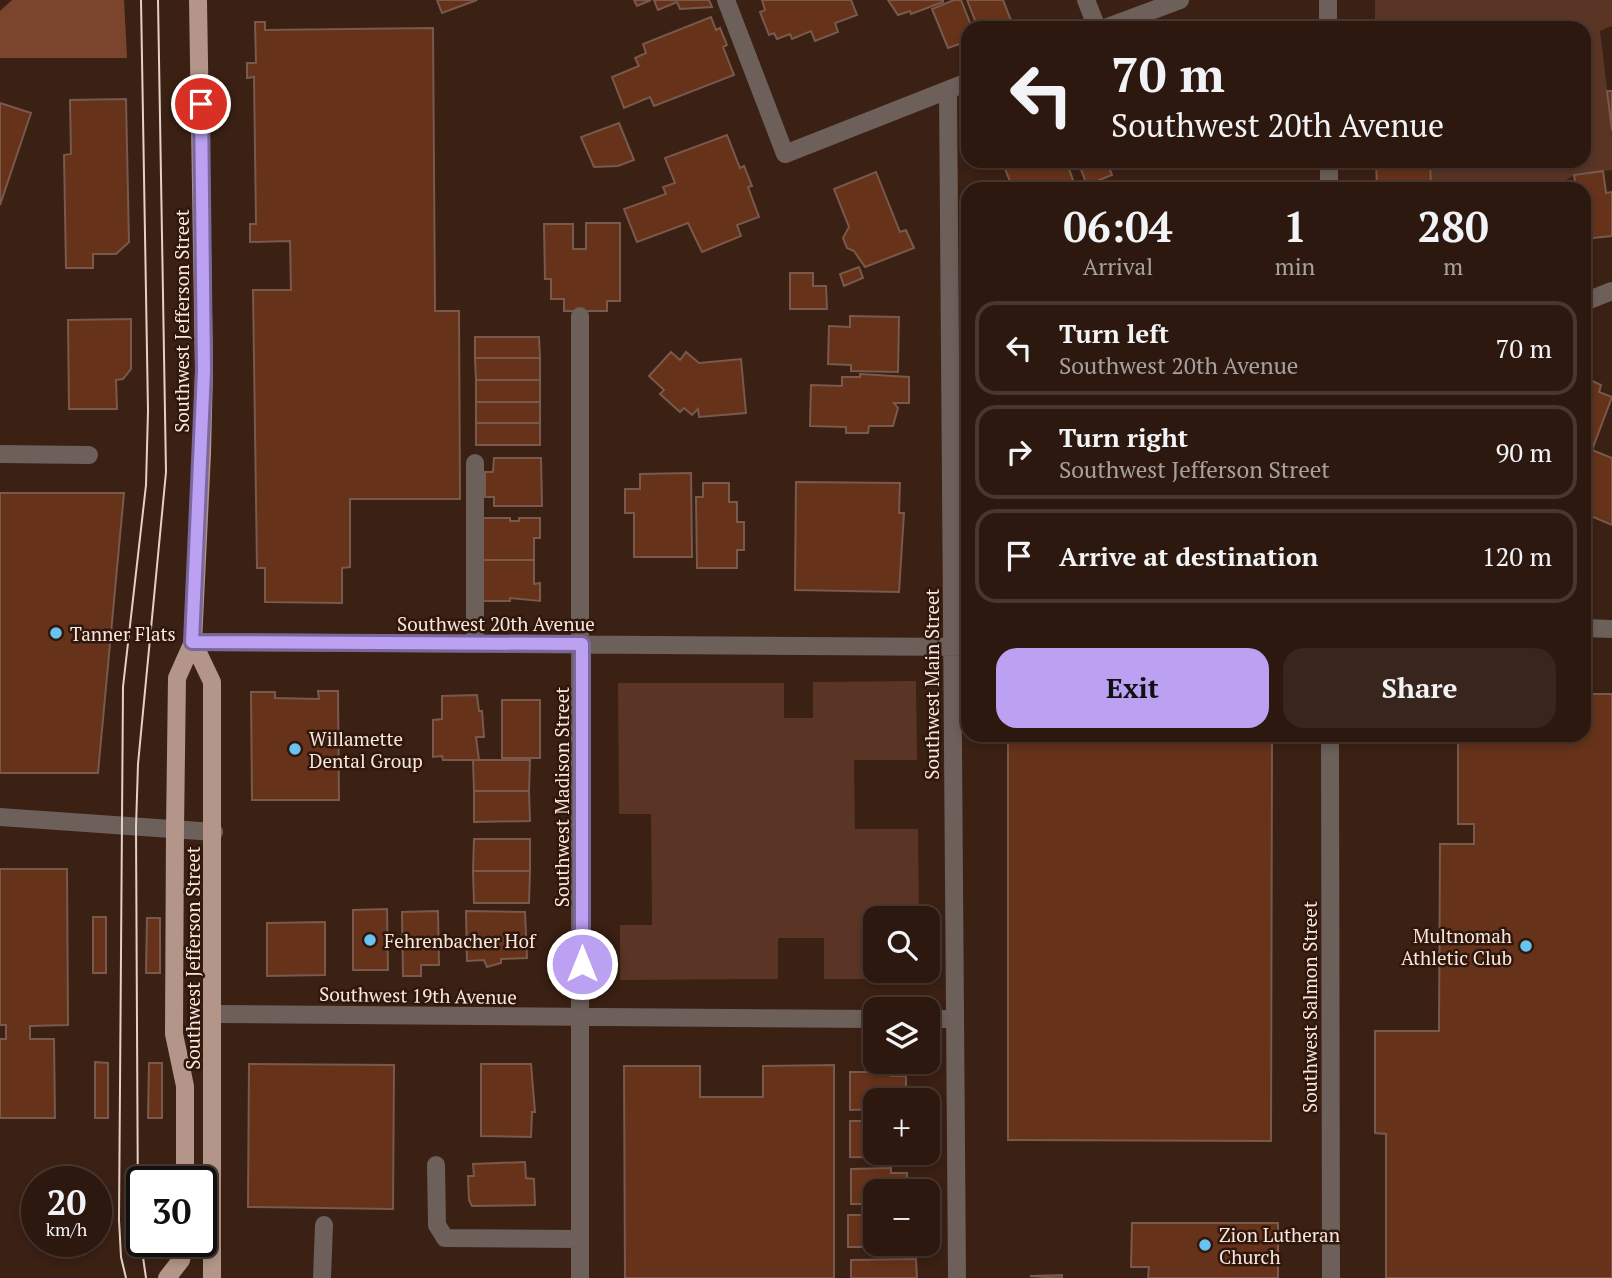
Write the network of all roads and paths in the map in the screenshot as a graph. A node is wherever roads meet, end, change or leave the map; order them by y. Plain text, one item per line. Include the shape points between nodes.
1 (198, 0) edge
2 (726, 0) edge
3 (1086, 0) edge
4 (1180, 0) edge
5 (1328, 0) edge
6 (1094, 21) edge
7 (1124, 21) edge
8 (1328, 21) edge
9 (961, 85) edge
10 (948, 90) junction
11 (1612, 291) edge
12 (1591, 299) edge
13 (580, 316) dead end
14 (0, 454) edge
15 (89, 455) dead end
16 (475, 463) dead end
17 (1591, 628) edge
18 (1612, 628) edge
19 (192, 642) junction
20 (475, 643) junction
21 (582, 644) junction
22 (960, 647) edge
23 (1330, 742) edge
24 (0, 817) edge
25 (175, 830) junction
26 (214, 832) junction
27 (213, 1014) junction
28 (582, 1018) junction
29 (863, 1019) edge
30 (940, 1019) edge
31 (955, 1019) junction
32 (436, 1165) dead end
33 (185, 1166) edge
34 (324, 1225) dead end
35 (580, 1239) junction
36 (182, 1257) edge
37 (167, 1278) edge
38 (212, 1278) edge
39 (322, 1278) edge
40 (580, 1278) edge
41 (957, 1278) edge
42 (1331, 1278) edge

1 - 19 main road, Southwest Jefferson Street via 204,371
2 - 10 street via 785,154
3 - 6 street
4 - 7 street
5 - 8 street
9 - 10 street
10 - 22 street, Southwest Main Street
11 - 12 street
13 - 21 street, Southwest Madison Street
14 - 15 street
16 - 20 street
17 - 18 street
19 - 20 street, Southwest 20th Avenue
19 - 25 main road, Southwest Jefferson Street via 177,678
19 - 26 main road, Southwest Jefferson Street via 212,682
20 - 21 street, Southwest 20th Avenue
21 - 22 street, Southwest 20th Avenue
21 - 28 street, Southwest Madison Street
22 - 31 street, Southwest Main Street
23 - 42 street, Southwest Salmon Street
24 - 25 street
25 - 26 street
25 - 33 main road, Southwest Jefferson Street via 174,1034 185,1086
26 - 27 main road, Southwest Jefferson Street
27 - 28 street, Southwest 19th Avenue
27 - 38 main road, Southwest Jefferson Street
28 - 29 street, Southwest 19th Avenue
28 - 35 street, Southwest Madison Street
30 - 31 street
31 - 41 street, Southwest Main Street
32 - 35 street via 437,1225 445,1238
34 - 39 street
35 - 40 street, Southwest Madison Street
36 - 37 main road

